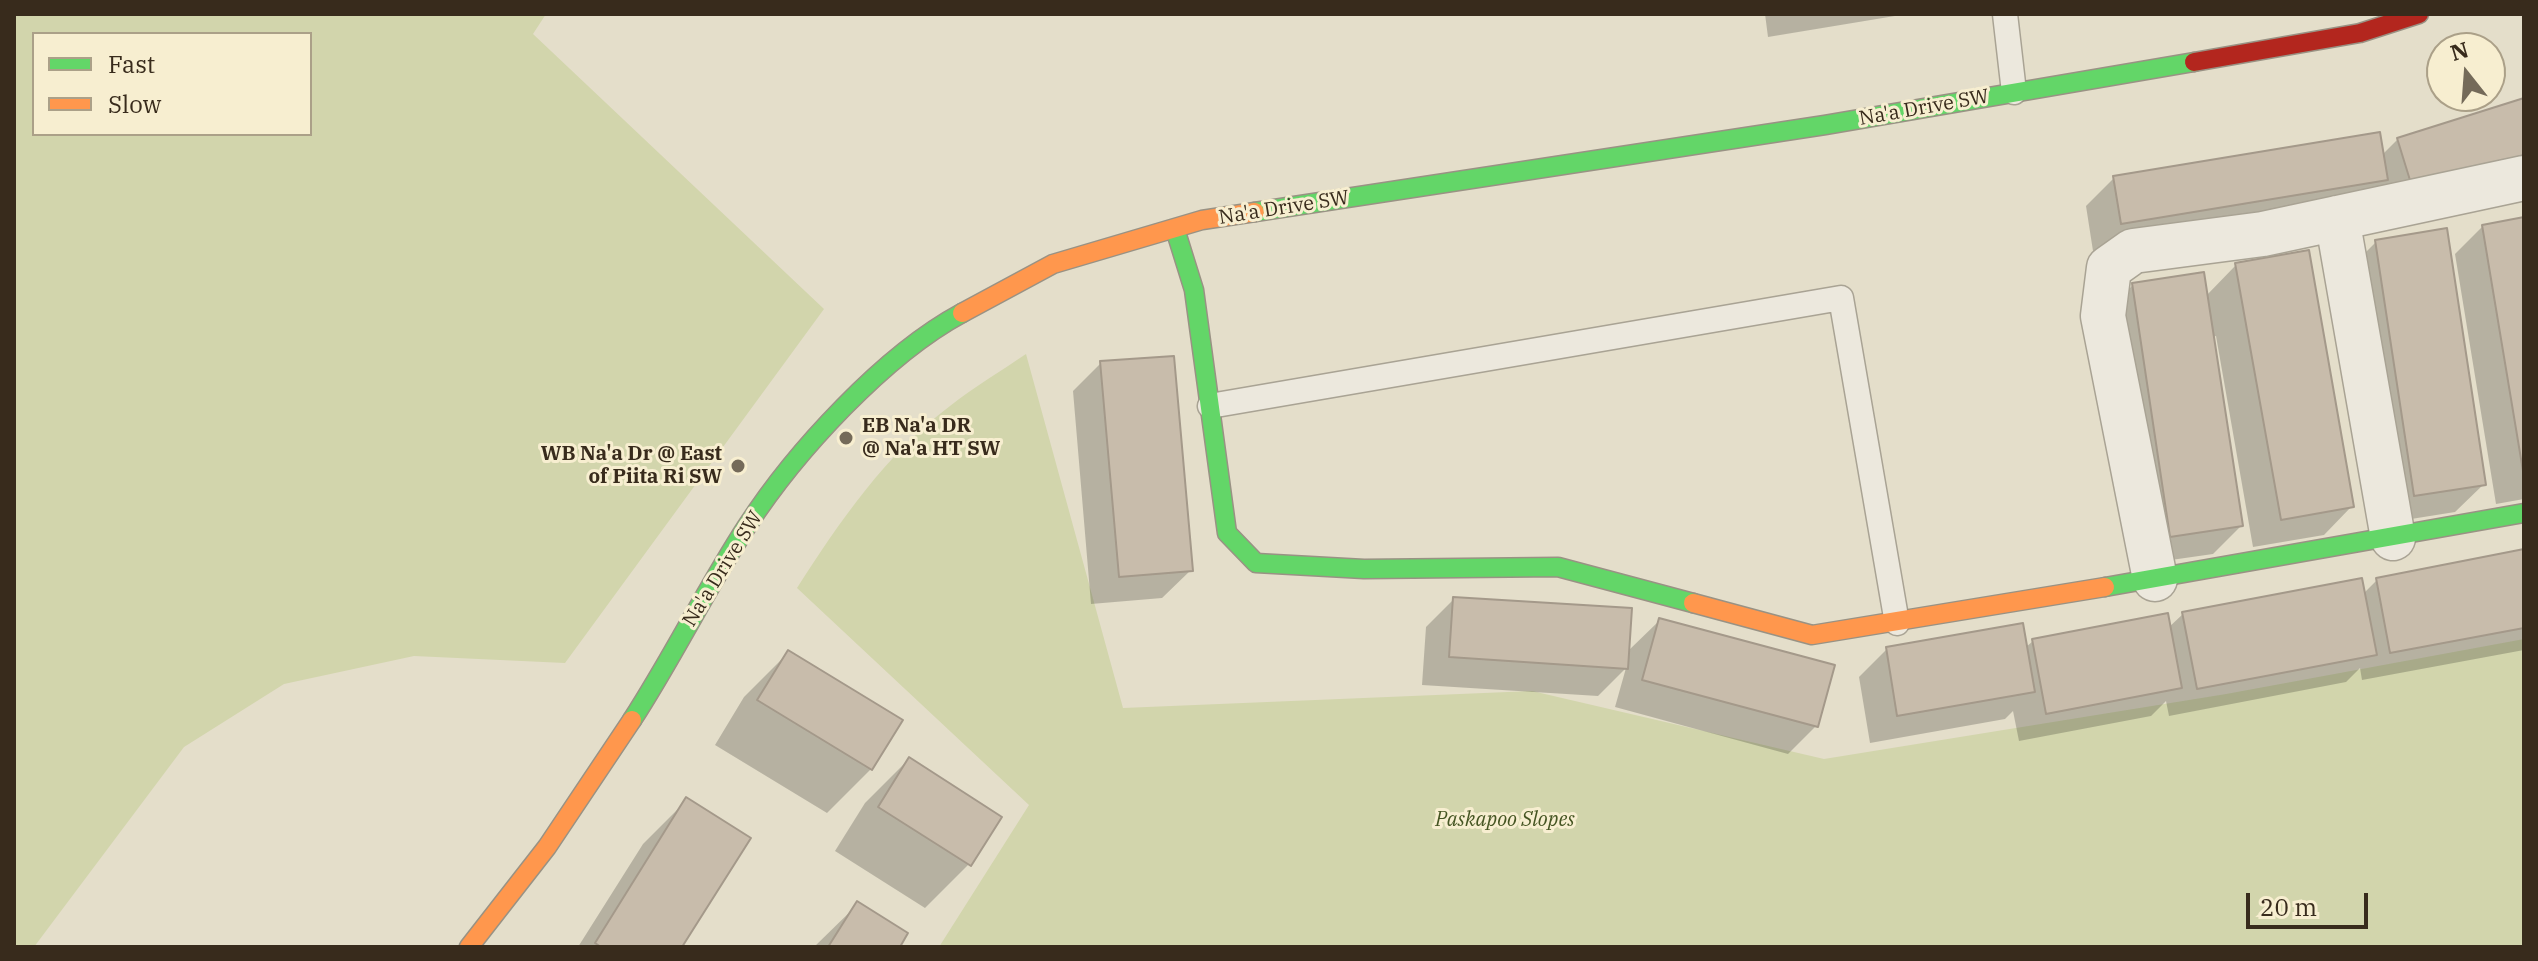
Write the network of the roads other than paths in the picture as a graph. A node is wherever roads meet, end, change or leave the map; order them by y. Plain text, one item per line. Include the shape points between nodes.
1 (2005, 14) edge
2 (2419, 14) edge
3 (2014, 92) junction
4 (2524, 178) edge
5 (2337, 218) junction
6 (1175, 229) junction
7 (1210, 406) junction
8 (2524, 513) edge
9 (2393, 538) junction
10 (2155, 579) junction
11 (1897, 623) junction
12 (469, 947) edge

1 - 3 lane
2 - 3 street, Na'a Drive SW via 2360,33
3 - 6 street, Na'a Drive SW via 1202,220
4 - 5 street
5 - 9 street
5 - 10 street via 2133,251 2109,268 2103,316
6 - 7 street via 1194,290
6 - 12 street, Na'a Drive SW via 1053,264 942,324 845,403 748,524 633,718 547,847
7 - 11 street via 1227,533 1256,563 1364,569 1558,567 1812,635
7 - 11 lane via 1841,298
8 - 9 street
9 - 10 street
10 - 11 street

